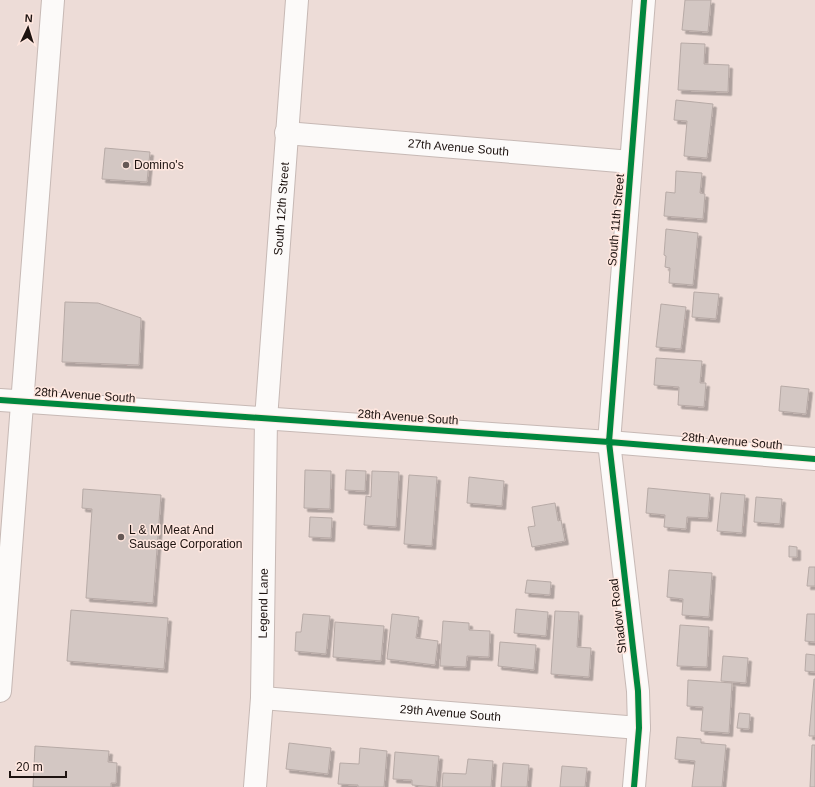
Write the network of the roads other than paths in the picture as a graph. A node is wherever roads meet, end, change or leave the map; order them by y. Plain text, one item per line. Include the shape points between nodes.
1 (53, 0) edge
2 (297, 0) edge
3 (644, 0) edge
4 (286, 133) junction
5 (631, 162) junction
6 (0, 400) edge
7 (22, 401) junction
8 (266, 419) junction
9 (609, 442) junction
10 (815, 458) edge
11 (0, 691) edge
12 (262, 698) junction
13 (639, 728) junction
14 (255, 787) edge
15 (634, 787) edge

1 - 7 street
2 - 4 street, South 12th Street
3 - 5 street, South 11th Street
4 - 5 street, 27th Avenue South
4 - 8 street, South 12th Street
5 - 9 street, South 11th Street
6 - 7 street, 28th Avenue South
7 - 8 street, 28th Avenue South
7 - 11 street
8 - 9 street, 28th Avenue South
8 - 12 street, Legend Lane
9 - 10 street, 28th Avenue South
9 - 13 street, Shadow Road via 638,691
12 - 13 street, 29th Avenue South
12 - 14 street, Legend Lane
13 - 15 street, Shadow Road

